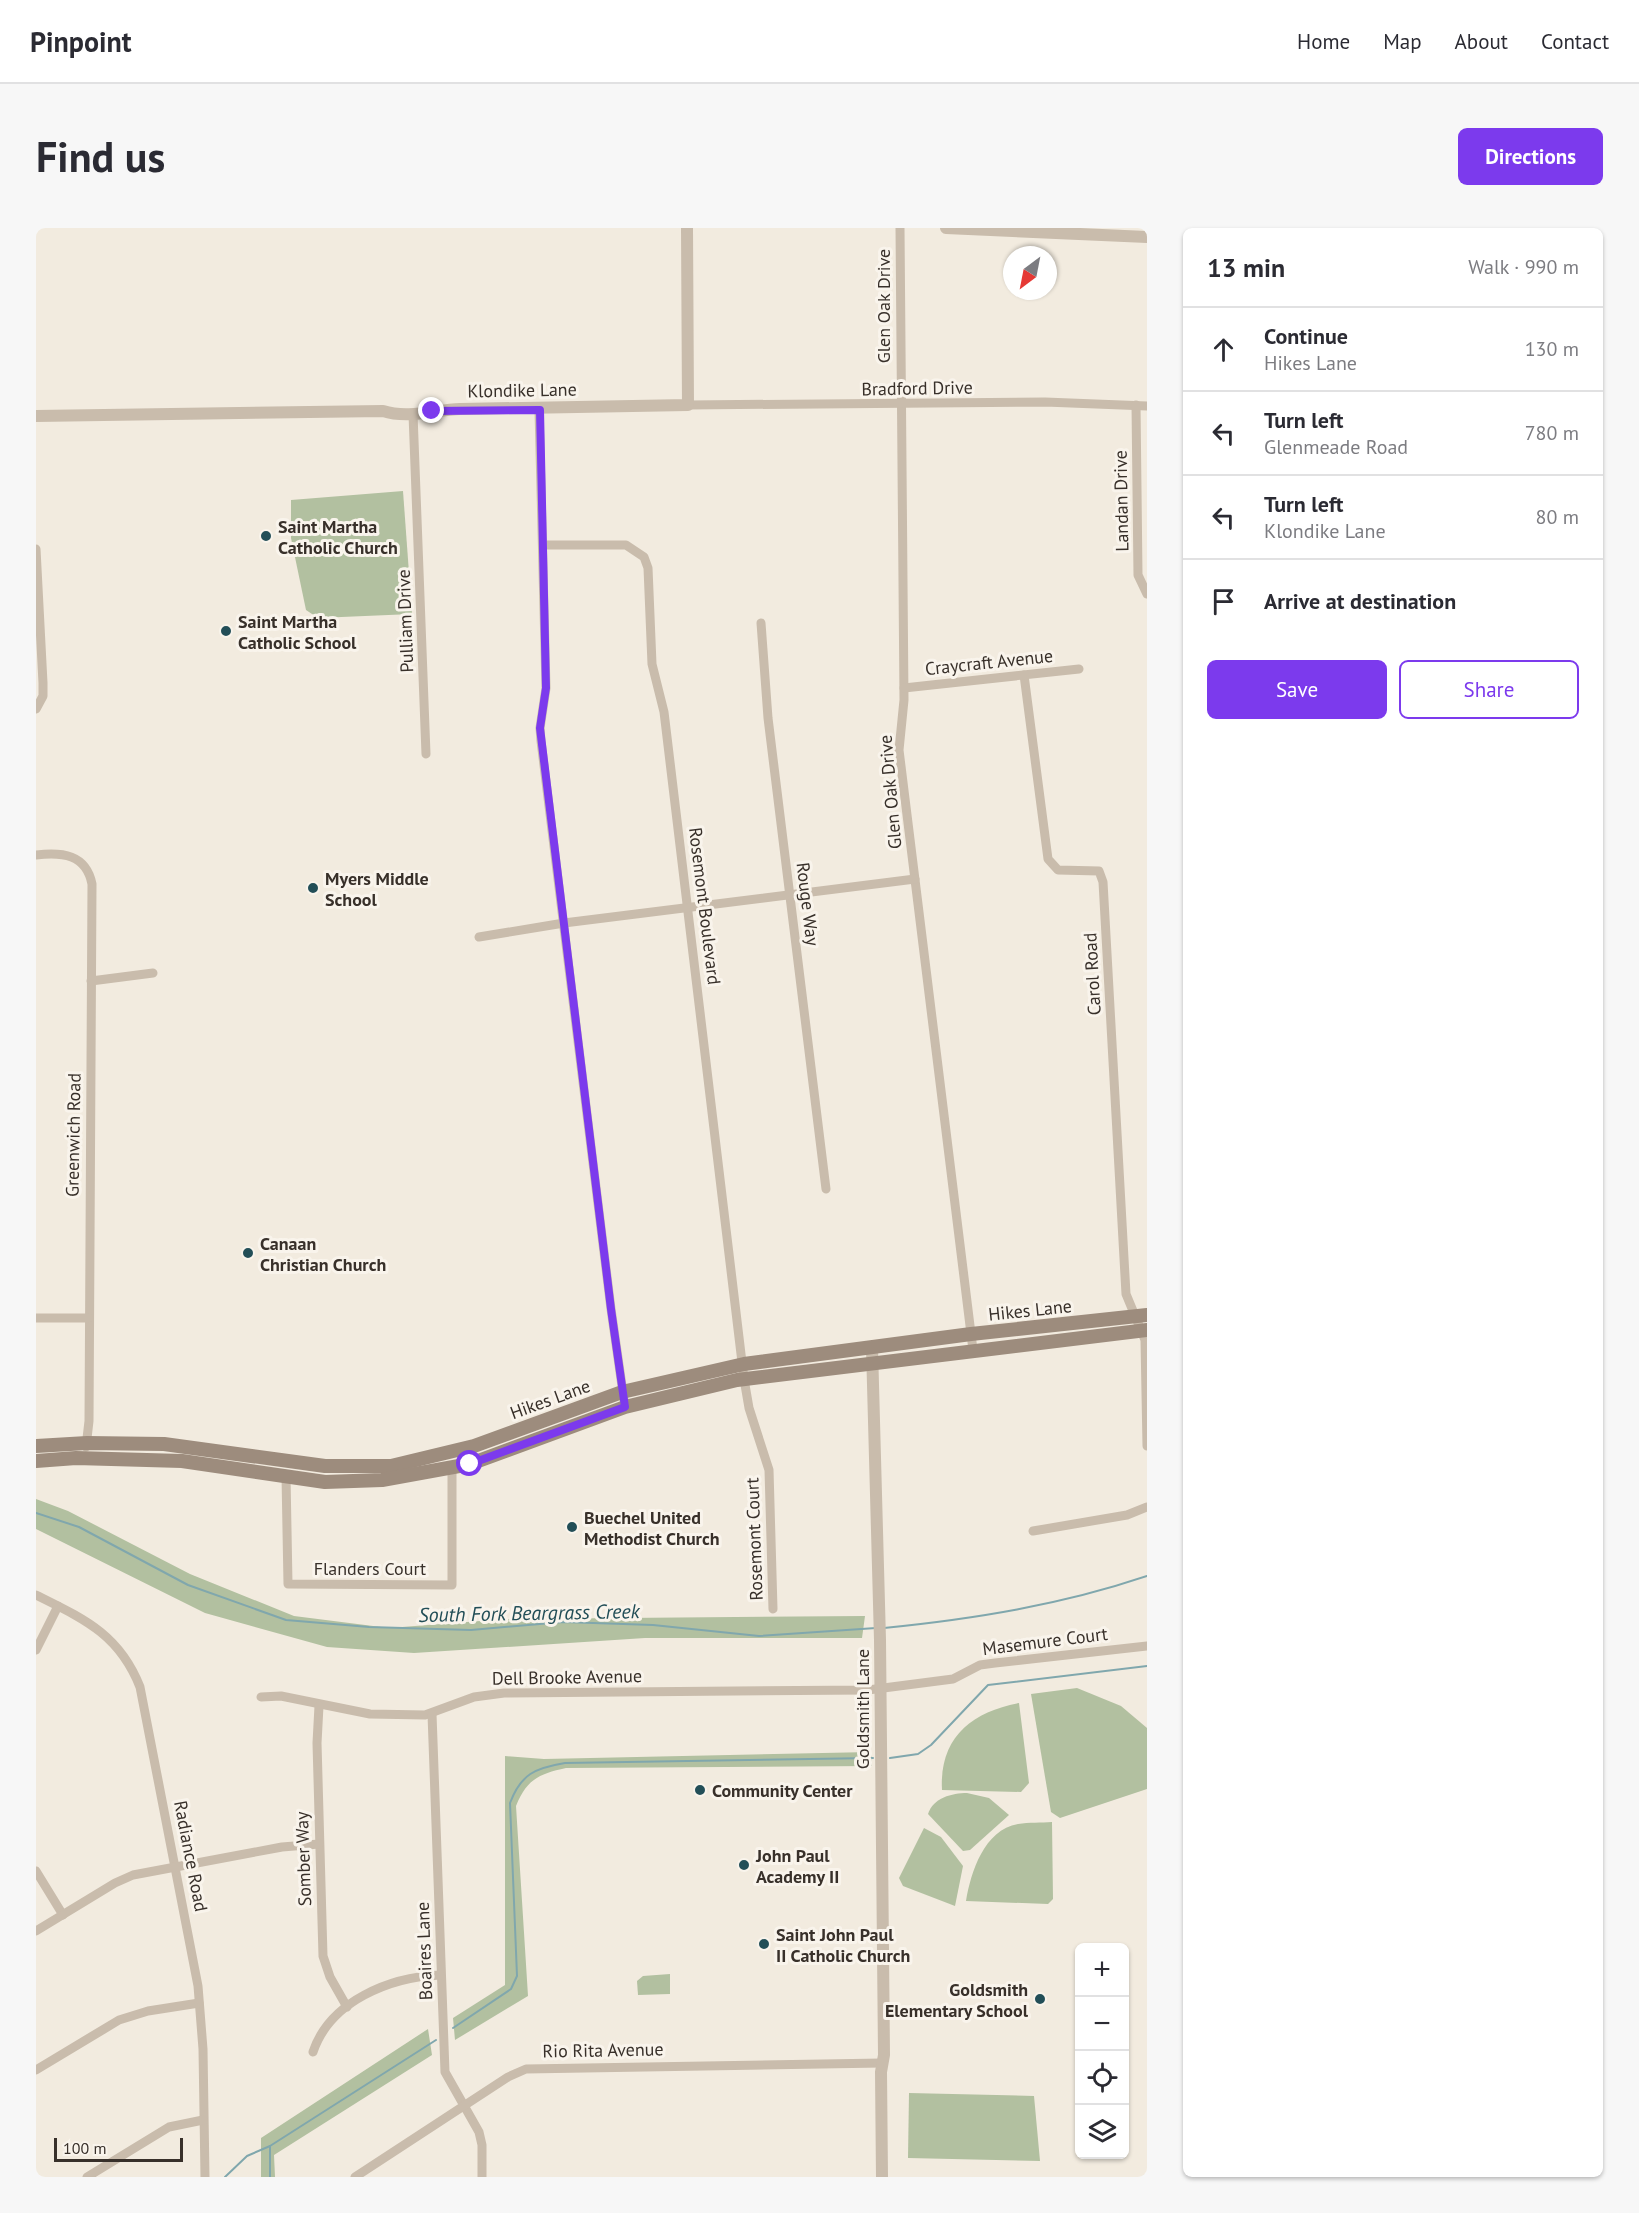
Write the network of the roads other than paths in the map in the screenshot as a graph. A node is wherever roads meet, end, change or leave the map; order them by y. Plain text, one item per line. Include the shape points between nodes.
1 (687, 228) edge
2 (900, 228) edge
3 (946, 228) edge
4 (1147, 237) edge
5 (688, 405) junction
6 (900, 405) junction
7 (1136, 405) junction
8 (1147, 406) edge
9 (540, 410) junction
10 (413, 414) junction
11 (36, 416) edge
12 (543, 544) junction
13 (36, 549) edge
14 (1147, 594) edge
15 (761, 623) dead end
16 (1078, 669) dead end
17 (1024, 675) junction
18 (904, 688) junction
19 (36, 709) edge
20 (426, 754) dead end
21 (36, 855) edge
22 (915, 879) junction
23 (790, 895) junction
24 (688, 908) junction
25 (564, 923) junction
26 (479, 937) dead end
27 (153, 973) dead end
28 (91, 981) junction
29 (826, 1189) dead end
30 (1141, 1316) edge
31 (36, 1318) edge
32 (88, 1318) junction
33 (1144, 1331) edge
34 (971, 1334) junction
35 (872, 1348) junction
36 (973, 1350) junction
37 (873, 1362) junction
38 (744, 1364) junction
39 (744, 1379) junction
40 (622, 1392) junction
41 (625, 1407) junction
42 (87, 1443) junction
43 (36, 1446) edge
44 (1147, 1446) edge
45 (84, 1458) junction
46 (36, 1461) edge
47 (452, 1468) junction
48 (286, 1476) junction
49 (1147, 1507) edge
50 (1033, 1531) dead end
51 (36, 1595) edge
52 (58, 1606) junction
53 (773, 1609) dead end
54 (1147, 1646) edge
55 (36, 1650) edge
56 (879, 1688) junction
57 (261, 1697) dead end
58 (319, 1706) junction
59 (432, 1714) junction
60 (319, 1844) junction
61 (176, 1866) junction
62 (36, 1870) edge
63 (63, 1915) junction
64 (36, 1931) edge
65 (440, 1976) junction
66 (199, 2003) junction
67 (347, 2007) junction
68 (313, 2052) dead end
69 (882, 2063) junction
70 (36, 2070) edge
71 (463, 2107) junction
72 (203, 2120) junction
73 (87, 2177) edge
74 (205, 2177) edge
75 (355, 2177) edge
76 (482, 2177) edge
77 (882, 2177) edge

1 - 5 street
2 - 6 street, Glen Oak Drive
3 - 4 street
5 - 6 street, Bradford Drive
5 - 9 street, Klondike Lane
6 - 7 street, Bradford Drive
6 - 18 street, Glen Oak Drive
7 - 8 street, Bradford Drive
7 - 14 street, Landan Drive via 1138,575
9 - 10 street, Klondike Lane via 437,410
9 - 12 street
10 - 11 street, Klondike Lane via 383,411
10 - 20 street, Pulliam Drive
12 - 24 street, Rosemont Boulevard via 626,545 640,552 647,562 652,663 664,712
12 - 25 street via 546,688 540,728
13 - 19 street via 43,683
15 - 23 street, Rouge Way via 768,718
16 - 17 street, Craycraft Avenue
17 - 18 street, Craycraft Avenue
17 - 30 street, Carol Road via 1048,859 1058,870 1099,871 1104,882 1126,1294
18 - 22 street, Glen Oak Drive via 899,750
21 - 28 street, Greenwich Road via 71,856 88,870 92,884
22 - 23 street
22 - 34 street, Glen Oak Drive
23 - 24 street
23 - 29 street, Rouge Way
24 - 25 street
24 - 38 street, Rosemont Boulevard
25 - 26 street
25 - 40 street
27 - 28 street
28 - 32 street, Greenwich Road
30 - 33 street
30 - 34 main road, Hikes Lane
31 - 32 street
32 - 42 street, Greenwich Road
33 - 36 main road, Hikes Lane
33 - 44 street
34 - 35 main road, Hikes Lane
34 - 36 street, Glen Oak Drive
35 - 37 street, Goldsmith Lane
35 - 38 main road, Hikes Lane
36 - 37 main road, Hikes Lane
37 - 39 main road, Hikes Lane
37 - 56 street, Goldsmith Lane
38 - 39 street, Rosemont Court
38 - 40 main road, Hikes Lane
39 - 41 main road, Hikes Lane
39 - 53 street, Rosemont Court via 748,1408 769,1470
40 - 41 street
40 - 42 main road, Hikes Lane via 474,1446 391,1466 325,1466 164,1444
41 - 47 main road, Hikes Lane
42 - 43 main road, Hikes Lane
42 - 45 street, Greenwich Road
45 - 46 main road, Hikes Lane
45 - 48 main road, Hikes Lane via 182,1461
47 - 48 main road, Hikes Lane via 352,1482
47 - 48 street, Flanders Court via 452,1585 288,1584
49 - 50 street via 1127,1515
51 - 52 street, Radiance Road
52 - 55 street
52 - 61 street, Radiance Road via 100,1630 123,1653 135,1674
54 - 56 street, Masemure Court via 980,1665 953,1678
56 - 59 street, Dell Brooke Avenue via 504,1693 474,1697
56 - 69 street, Goldsmith Lane
57 - 58 street, Dell Brooke Avenue via 281,1695
58 - 59 street, Dell Brooke Avenue via 370,1714
58 - 60 street, Somber Way
59 - 65 street, Boaires Lane
60 - 61 street
60 - 67 street, Somber Way via 323,1956
61 - 63 street via 123,1879
61 - 66 street, Radiance Road
62 - 63 street
63 - 64 street
65 - 67 street via 389,1983
65 - 71 street, Boaires Lane via 445,2072
66 - 70 street via 119,2020
66 - 72 street, Radiance Road
67 - 68 street via 326,2024
69 - 71 street, Rio Rita Avenue via 536,2067 517,2073
69 - 77 street, Goldsmith Lane
71 - 75 street, Rio Rita Avenue
71 - 76 street, Boaires Lane via 481,2139
72 - 73 street via 169,2127
72 - 74 street, Radiance Road

